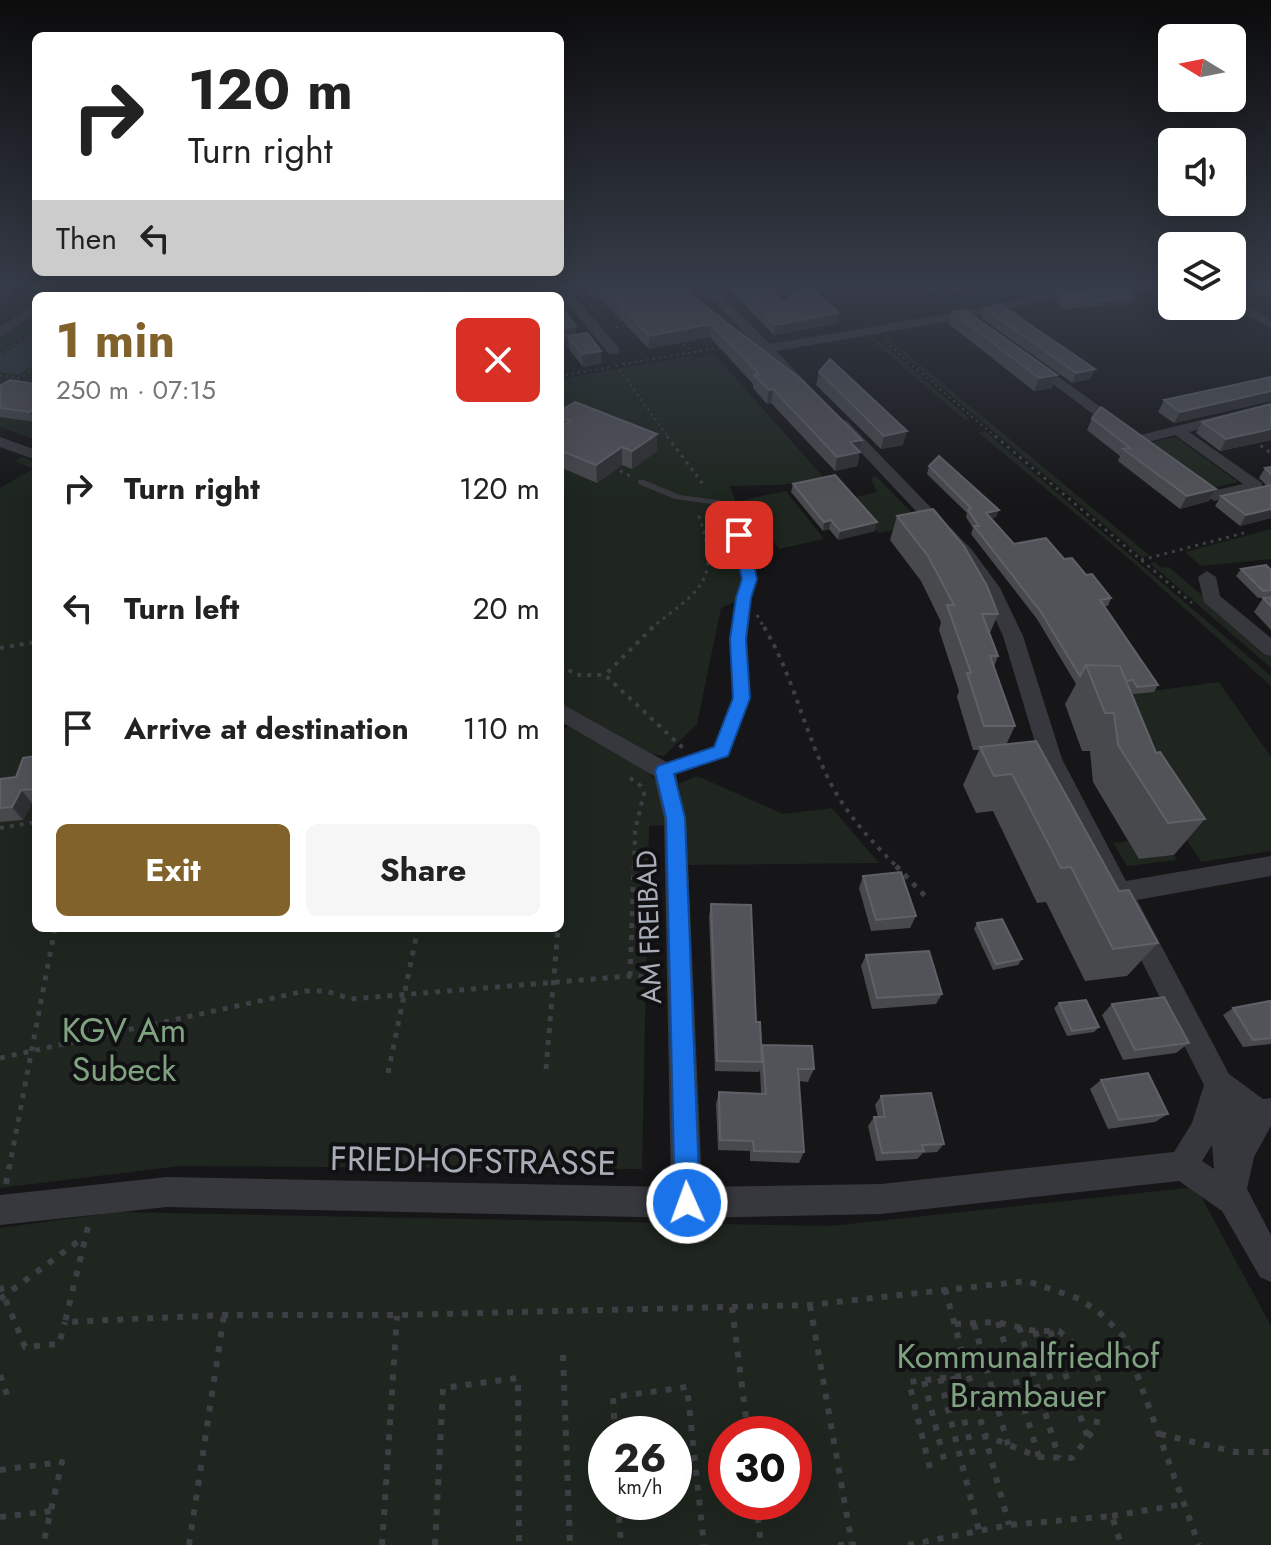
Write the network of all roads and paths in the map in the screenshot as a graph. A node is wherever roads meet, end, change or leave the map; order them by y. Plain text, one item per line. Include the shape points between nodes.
1 (611, 356) edge
2 (669, 356) edge
3 (773, 356) edge
4 (901, 356) edge
5 (1023, 356) edge
6 (617, 365) junction
7 (32, 370) edge
8 (0, 375) edge
9 (564, 375) edge
10 (813, 396) edge
11 (1271, 407) edge
12 (832, 414) edge
13 (1177, 430) junction
14 (1137, 440) junction
15 (1258, 440) edge
16 (0, 442) edge
17 (1271, 453) edge
18 (32, 454) edge
19 (607, 464) edge
20 (641, 482) joint
21 (692, 499) junction
22 (715, 501) junction
23 (1244, 533) dead end
24 (1141, 560) junction
25 (1207, 577) dead end
26 (743, 598) junction
27 (1193, 604) dead end
28 (32, 643) edge
29 (0, 648) edge
30 (1271, 649) edge
31 (564, 667) edge
32 (605, 675) junction
33 (564, 713) edge
34 (692, 761) junction
35 (664, 771) junction
36 (624, 774) dead end
37 (32, 823) edge
38 (0, 828) edge
39 (1271, 866) edge
40 (1121, 892) junction
41 (928, 899) dead end
42 (54, 932) edge
43 (417, 932) edge
44 (558, 932) edge
45 (630, 976) junction
46 (680, 979) junction
47 (554, 982) junction
48 (403, 995) junction
49 (30, 1051) junction
50 (0, 1058) edge
51 (546, 1069) dead end
52 (388, 1073) dead end
53 (1219, 1084) junction
54 (1265, 1113) edge
55 (1183, 1166) junction
56 (93, 1200) junction
57 (1233, 1200) junction
58 (687, 1203) junction
59 (1, 1210) edge
60 (86, 1236) junction
61 (1271, 1266) edge
62 (0, 1286) edge
63 (945, 1289) junction
64 (2, 1298) edge
65 (810, 1305) junction
66 (732, 1307) junction
67 (224, 1315) junction
68 (397, 1315) junction
69 (65, 1322) junction
70 (997, 1322) junction
71 (974, 1323) junction
72 (955, 1324) junction
73 (1019, 1327) junction
74 (1035, 1331) junction
75 (1050, 1331) junction
76 (563, 1355) dead end
77 (0, 1375) edge
78 (969, 1375) junction
79 (953, 1376) junction
80 (940, 1378) junction
81 (924, 1380) junction
82 (10, 1403) dead end
83 (1062, 1415) dead end
84 (614, 1416) edge
85 (690, 1416) edge
86 (746, 1416) edge
87 (692, 1433) edge
88 (1160, 1434) junction
89 (984, 1435) junction
90 (1088, 1438) junction
91 (1008, 1445) junction
92 (1271, 1452) edge
93 (1039, 1457) junction
94 (974, 1458) dead end
95 (1059, 1458) junction
96 (946, 1467) dead end
97 (930, 1468) dead end
98 (0, 1470) edge
99 (1185, 1504) junction
100 (51, 1511) junction
101 (1112, 1516) junction
102 (0, 1517) edge
103 (619, 1520) edge
104 (758, 1520) edge
105 (1009, 1525) junction
106 (979, 1532) junction
107 (853, 1544) edge
108 (43, 1545) edge
109 (189, 1545) edge
110 (382, 1545) edge
111 (435, 1545) edge
112 (519, 1545) edge
113 (570, 1545) edge
114 (621, 1545) edge
115 (704, 1545) edge
116 (761, 1545) edge
117 (838, 1545) edge
118 (908, 1545) edge
119 (1121, 1545) edge
120 (1199, 1545) edge

1 - 6 path
2 - 6 path
3 - 10 street
4 - 24 path
5 - 14 street
6 - 9 path
6 - 22 path
7 - 8 path via 21,378
11 - 13 street
12 - 40 street via 967,555 991,588 1013,636 1051,759
13 - 14 street
13 - 14 street via 1256,486 1214,496
15 - 17 path via 1254,441
16 - 18 street
19 - 20 path
20 - 21 lane
21 - 22 lane
21 - 32 path via 702,508 709,565 684,605 639,638
22 - 26 lane via 731,511 739,535 749,579
23 - 24 path
24 - 27 path
25 - 30 street via 1211,598
26 - 34 lane via 738,639 742,698 722,751
26 - 41 path via 775,642 830,781 867,835
28 - 29 path
31 - 32 path via 577,675
32 - 34 path via 675,738
33 - 35 street
34 - 35 lane
35 - 46 street, AM FREIBAD via 675,818
36 - 45 path via 644,793 635,831
37 - 38 path
39 - 40 street
40 - 53 street
42 - 49 path
43 - 48 path
44 - 47 path
45 - 46 path
45 - 47 path
46 - 58 street, AM FREIBAD
47 - 48 path
47 - 51 path
48 - 49 path via 351,999 305,991
48 - 52 path
49 - 50 path
49 - 59 path
53 - 54 street
53 - 55 street via 1204,1130
53 - 57 street
54 - 57 street via 1239,1155
55 - 57 street
55 - 58 street, FRIEDHOFSTRASSE via 881,1199
56 - 58 street, FRIEDHOFSTRASSE via 167,1192
56 - 59 street, FRIEDHOFSTRASSE
56 - 60 path
57 - 61 street
60 - 64 path
60 - 69 path
62 - 64 path
63 - 65 path
63 - 72 path
63 - 88 path via 1027,1281 1078,1295 1123,1336
64 - 69 path via 25,1347 59,1344
65 - 66 path
65 - 107 path
66 - 68 path
66 - 86 path
67 - 68 path
67 - 69 path
67 - 109 path
68 - 110 path
70 - 71 path
70 - 73 path
70 - 93 path
71 - 72 path
71 - 91 path
72 - 78 path
73 - 74 path
73 - 95 path
74 - 75 path
74 - 83 path
75 - 90 path
75 - 90 path via 1059,1331 1092,1360 1102,1390 1096,1427
76 - 113 path
77 - 82 path
78 - 79 path
78 - 89 path
79 - 80 path
79 - 94 path
80 - 81 path
80 - 106 path
81 - 96 path
81 - 97 path via 909,1382
84 - 85 path via 613,1397 687,1387
87 - 115 path
88 - 92 path via 1235,1452
88 - 99 path
89 - 91 path
89 - 105 path
90 - 95 path via 1072,1458
91 - 93 path
93 - 95 path
98 - 100 path via 62,1462
99 - 101 path
99 - 120 path
100 - 102 path
100 - 108 path
101 - 105 path
101 - 119 path
103 - 114 path
104 - 116 path
105 - 106 path
106 - 118 path
107 - 117 path
111 - 112 path via 443,1388 518,1378

